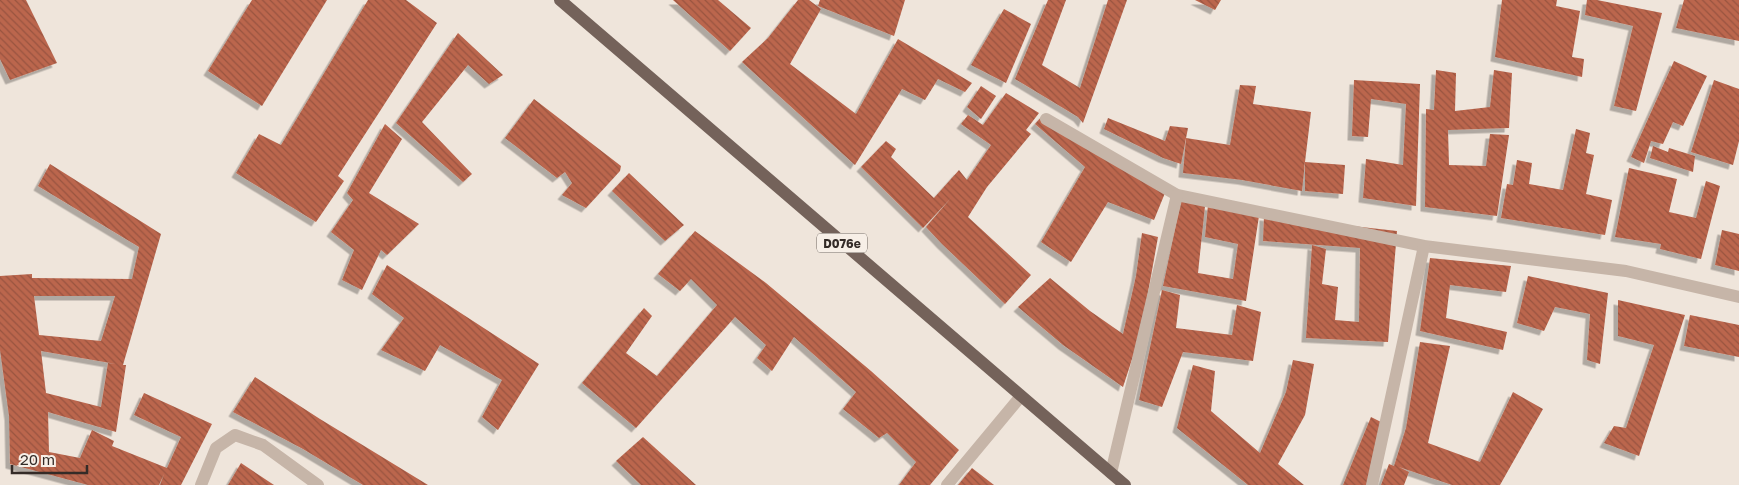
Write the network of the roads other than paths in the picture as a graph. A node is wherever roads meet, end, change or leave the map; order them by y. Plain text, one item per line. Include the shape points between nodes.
1 (560, 0) edge
2 (1046, 119) dead end
3 (1177, 195) junction
4 (1424, 246) junction
5 (1739, 296) edge
6 (1021, 396) junction
7 (1111, 473) junction
8 (200, 485) edge
9 (318, 485) edge
10 (947, 485) edge
11 (1125, 485) edge
12 (1372, 485) edge

1 - 6 main road, D076e
2 - 3 street
3 - 4 street
3 - 7 street
4 - 5 street via 1626,271
4 - 12 street
6 - 7 main road, D076e
6 - 10 street
7 - 11 main road, D076e
8 - 9 street via 216,448 235,435 262,444

